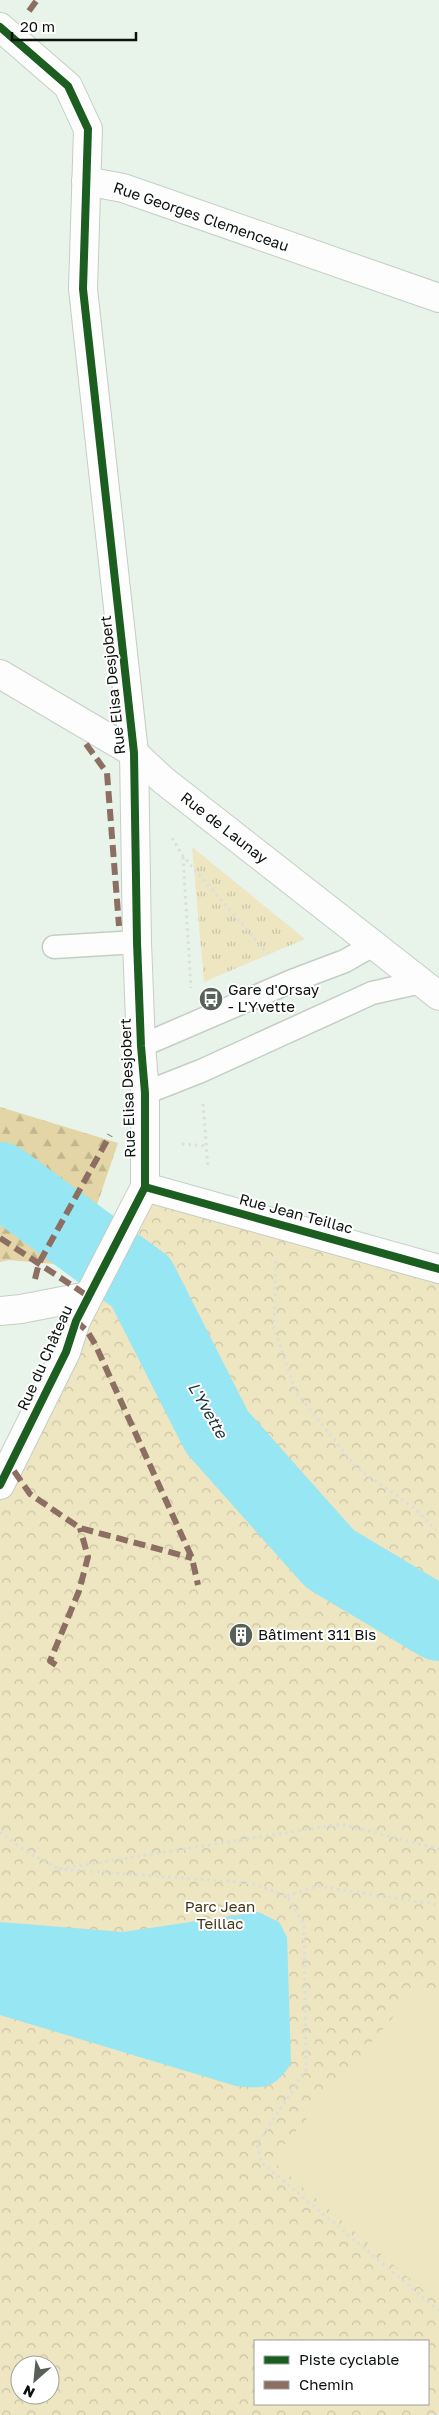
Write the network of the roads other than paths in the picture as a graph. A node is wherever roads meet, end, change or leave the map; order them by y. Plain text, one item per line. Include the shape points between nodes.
1 (0, 27) edge
2 (86, 182) junction
3 (439, 298) edge
4 (0, 674) edge
5 (134, 753) junction
6 (137, 942) junction
7 (373, 946) junction
8 (54, 947) dead end
9 (430, 989) edge
10 (140, 1046) junction
11 (145, 1093) junction
12 (139, 1198) junction
13 (439, 1269) edge
14 (88, 1296) junction
15 (0, 1311) edge
16 (0, 1485) edge

1 - 2 street via 68,86 88,129
2 - 3 street, Rue Georges Clemenceau via 123,188
2 - 5 street, Rue Elisa Desjobert via 83,289
4 - 5 street, Rue de Launay
5 - 6 street, Rue Elisa Desjobert
5 - 7 street, Rue de Launay via 162,780
6 - 8 lane
6 - 10 street, Rue Elisa Desjobert
7 - 9 street, Rue de Launay
7 - 10 lane via 345,961
9 - 11 lane via 372,993
10 - 11 street, Rue Elisa Desjobert
11 - 12 street, Rue Elisa Desjobert
12 - 13 street, Rue Jean Teillac
12 - 14 street, Rue du Château
14 - 15 street via 21,1310
14 - 16 street, Rue du Château via 66,1352

